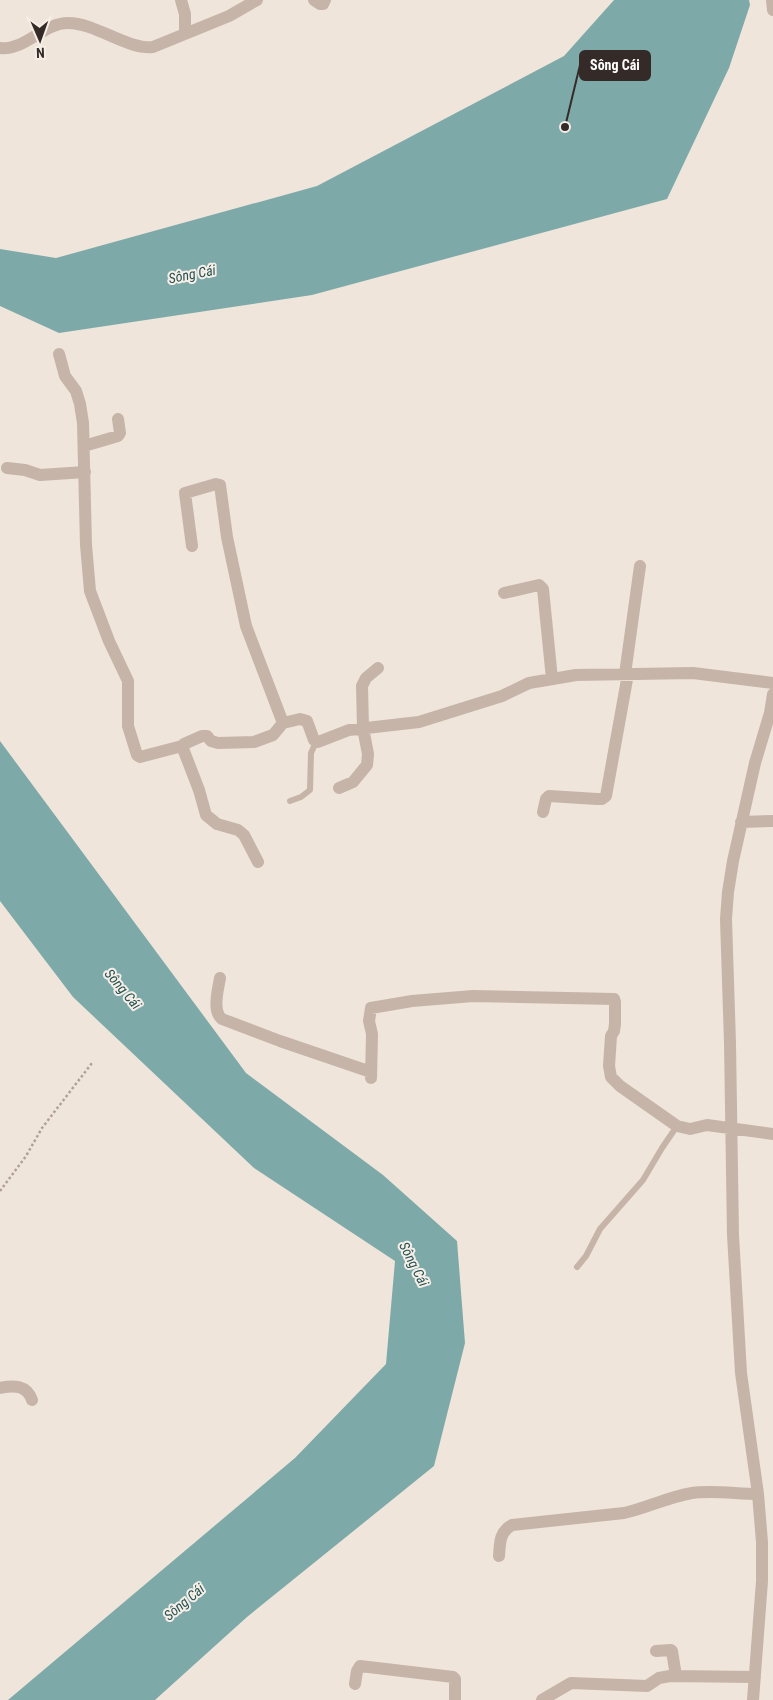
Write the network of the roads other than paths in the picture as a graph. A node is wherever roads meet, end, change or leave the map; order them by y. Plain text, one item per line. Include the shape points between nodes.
1 (181, 0) edge
2 (257, 0) edge
3 (314, 0) edge
4 (326, 0) edge
5 (772, 0) edge
6 (773, 10) edge
7 (185, 34) junction
8 (0, 48) edge
9 (59, 354) dead end
10 (118, 419) dead end
11 (84, 446) junction
12 (7, 468) dead end
13 (85, 472) junction
14 (192, 546) dead end
15 (640, 566) dead end
16 (504, 593) dead end
17 (378, 668) dead end
18 (626, 674) junction
19 (552, 679) junction
20 (773, 683) edge
21 (773, 694) edge
22 (283, 723) junction
23 (363, 728) junction
24 (316, 742) junction
25 (182, 746) junction
26 (339, 788) dead end
27 (290, 801) dead end
28 (543, 812) dead end
29 (773, 821) edge
30 (742, 822) junction
31 (258, 862) dead end
32 (220, 978) dead end
33 (677, 1126) junction
34 (731, 1127) junction
35 (773, 1134) edge
36 (577, 1267) dead end
37 (0, 1388) edge
38 (32, 1400) dead end
39 (758, 1494) junction
40 (767, 1528) edge
41 (499, 1556) dead end
42 (656, 1650) dead end
43 (676, 1676) junction
44 (755, 1677) junction
45 (355, 1684) dead end
46 (455, 1700) edge
47 (542, 1700) edge
48 (753, 1700) edge

1 - 7 street
2 - 7 street via 229,16
3 - 4 street via 323,4
5 - 6 street
7 - 8 street via 145,48 107,33 66,23 57,24 8,49
9 - 11 street via 64,376 76,390 80,404
10 - 11 street via 118,436
11 - 13 street
12 - 13 street via 40,475
13 - 25 street via 90,591 128,681 128,726 137,755 144,758
14 - 22 street via 185,493 220,485 227,537 246,626
15 - 18 street
16 - 19 street via 539,585 543,589
17 - 23 street via 362,686
18 - 19 street
18 - 20 street via 693,673
18 - 28 street via 606,796 602,799 549,796
19 - 23 street via 529,683 502,696 419,722
21 - 30 street
22 - 24 street via 304,719
22 - 25 street via 273,735 263,740 225,744 202,736
23 - 24 street
23 - 26 street via 367,765 353,782
24 - 27 lane via 311,753 310,790
25 - 31 street via 200,790 206,815 217,824 244,834
29 - 30 street
30 - 34 street via 727,906
32 - 33 street via 217,1006 222,1020 371,1075 371,1008 473,996 614,999 616,1016 610,1036 611,1077
33 - 34 street via 690,1129 707,1125
33 - 36 lane via 643,1180 600,1229
34 - 35 street
34 - 39 street via 740,1360
37 - 38 street via 23,1388
39 - 40 street
39 - 41 street via 692,1493 624,1514 512,1526 500,1539
40 - 44 street
42 - 43 street via 672,1651
43 - 44 street
43 - 47 street via 659,1678 647,1686 571,1683
44 - 48 street
45 - 46 street via 360,1666 453,1677

